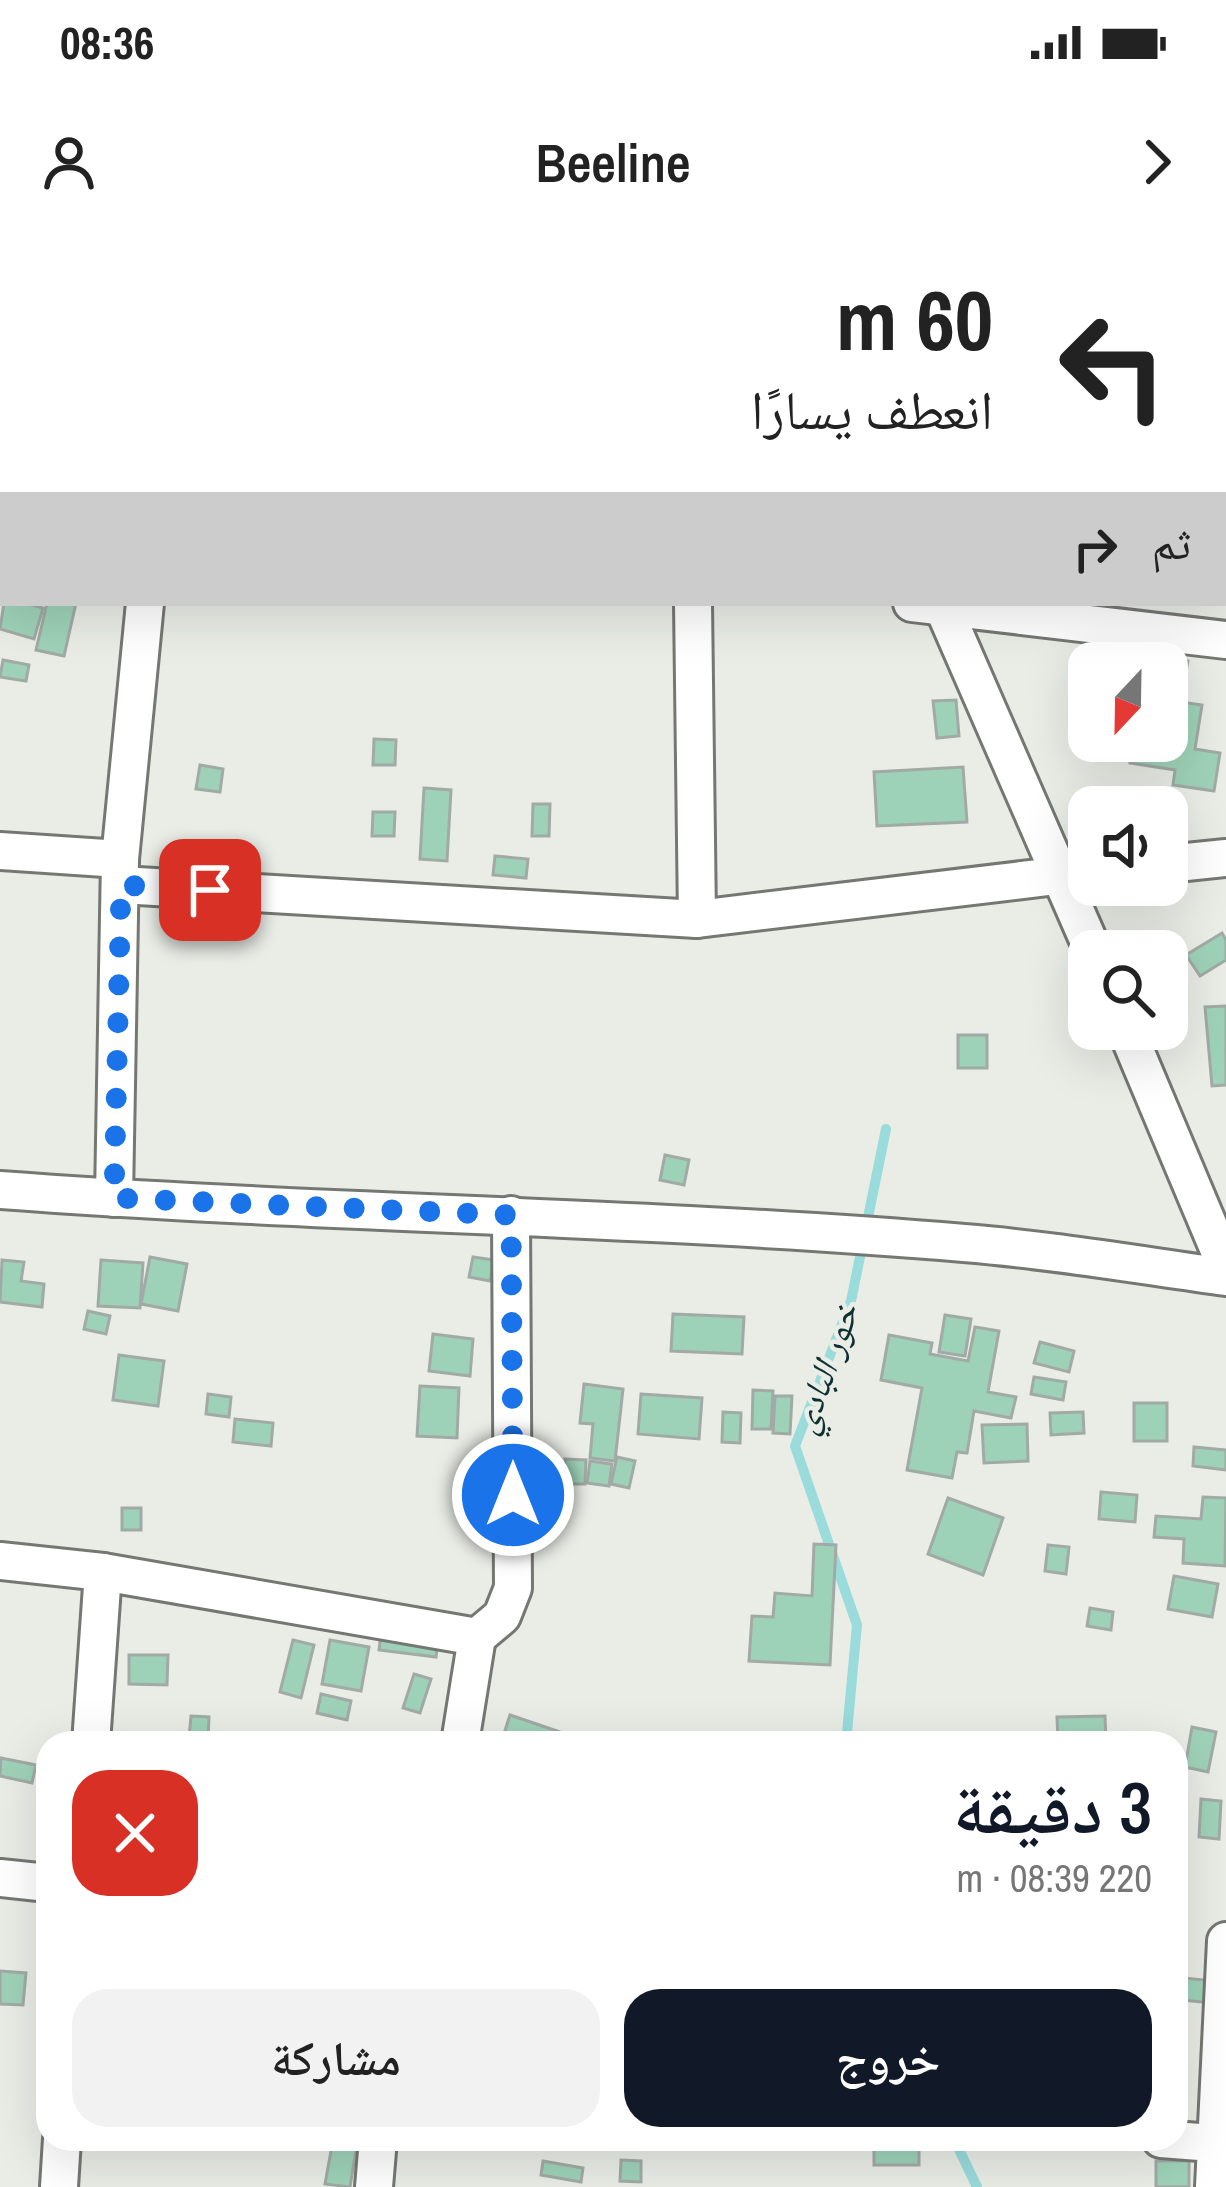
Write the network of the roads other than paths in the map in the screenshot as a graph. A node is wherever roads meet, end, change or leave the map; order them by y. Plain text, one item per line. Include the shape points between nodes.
1 (145, 606) edge
2 (693, 606) edge
3 (929, 606) edge
4 (946, 606) edge
5 (1110, 615) edge
6 (1226, 640) edge
7 (0, 851) edge
8 (1226, 858) edge
9 (1068, 861) edge
10 (1188, 863) edge
11 (121, 872) junction
12 (1068, 875) edge
13 (697, 919) junction
14 (1135, 1050) edge
15 (0, 1190) edge
16 (114, 1198) junction
17 (511, 1215) junction
18 (1226, 1267) edge
19 (1226, 1276) edge
20 (0, 1562) edge
21 (103, 1572) junction
22 (477, 1637) junction
23 (92, 1731) edge
24 (462, 1731) edge
25 (0, 1878) edge
26 (36, 1882) edge
27 (1226, 1941) edge
28 (1188, 2141) edge
29 (1221, 2144) edge
30 (61, 2151) edge
31 (377, 2151) edge
32 (58, 2187) edge
33 (374, 2187) edge
34 (1214, 2187) edge

1 - 11 street
2 - 13 street
3 - 9 street
4 - 5 street
5 - 6 street
7 - 11 street
8 - 10 street
11 - 13 street
11 - 16 street
12 - 13 street
14 - 18 street
15 - 16 street
16 - 17 street
17 - 19 street via 968,1243
17 - 22 street via 513,1588 502,1616
20 - 21 street
21 - 22 street
21 - 23 street
22 - 24 street
25 - 26 street
27 - 29 street
28 - 29 street
29 - 34 street
30 - 32 street
31 - 33 street

